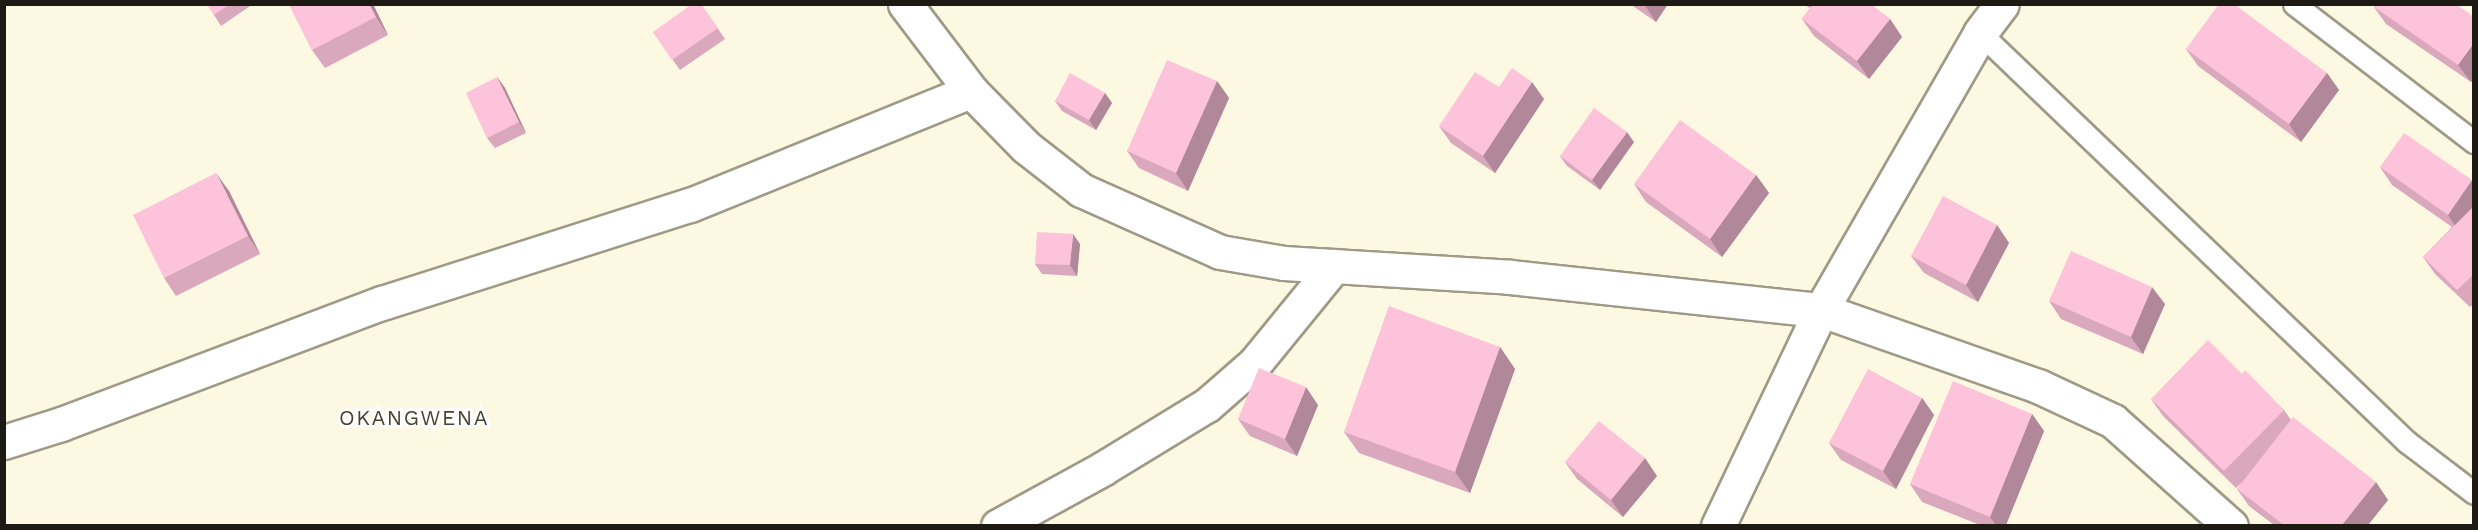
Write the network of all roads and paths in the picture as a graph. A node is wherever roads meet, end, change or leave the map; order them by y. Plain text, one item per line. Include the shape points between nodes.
1 (905, 4) edge
2 (2002, 4) edge
3 (2294, 4) edge
4 (1980, 33) junction
5 (971, 90) junction
6 (2474, 142) edge
7 (1334, 266) junction
8 (1821, 310) junction
9 (4, 442) edge
10 (2474, 493) edge
11 (998, 525) edge
12 (1718, 525) edge
13 (2231, 525) edge

1 - 5 street
2 - 4 street
3 - 6 lane
4 - 8 street
4 - 10 lane via 2407,442
5 - 7 street via 1026,147 1081,190 1220,252 1284,263
5 - 9 street via 690,205 382,303
7 - 8 street via 1510,277
7 - 11 street via 1255,363 1207,405 1102,469
8 - 12 street
8 - 13 street via 2038,386 2113,421

